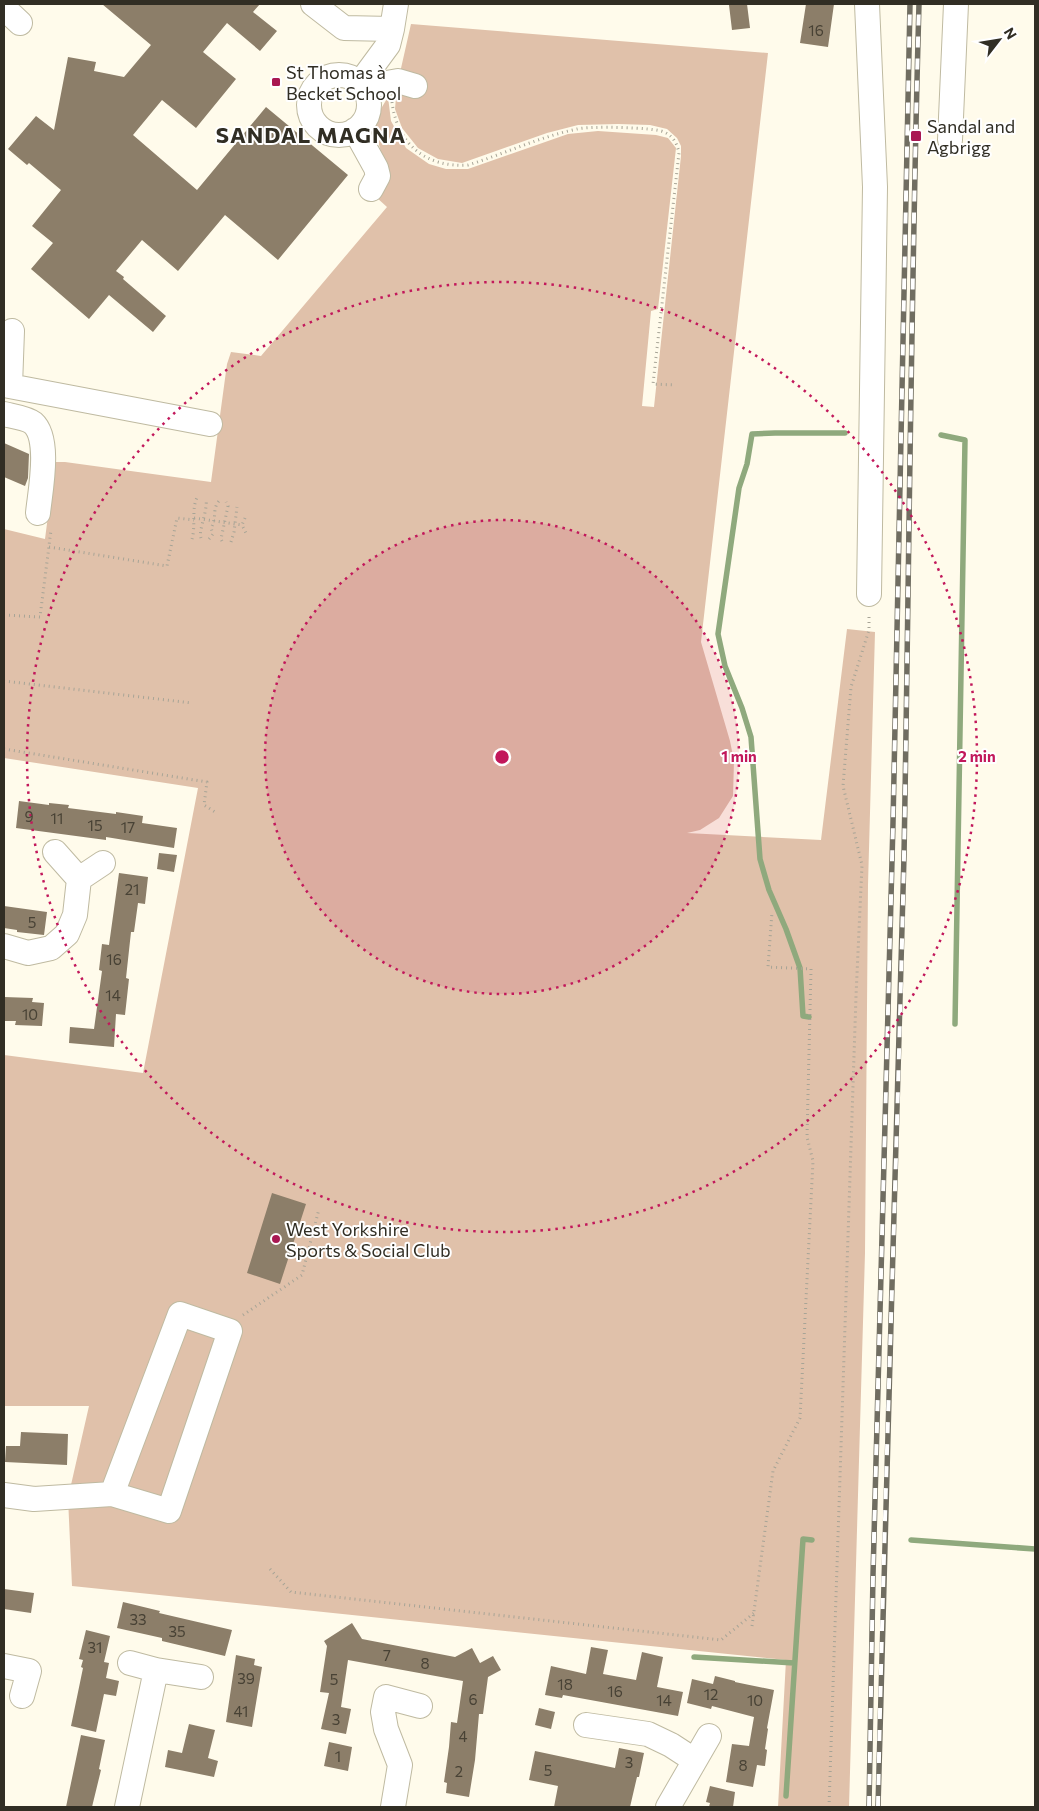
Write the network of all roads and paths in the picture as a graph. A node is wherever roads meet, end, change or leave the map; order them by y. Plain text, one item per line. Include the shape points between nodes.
1 (313, 4) edge
2 (396, 4) edge
3 (867, 4) edge
4 (956, 4) edge
5 (390, 37) junction
6 (404, 84) joint
7 (362, 85) junction
8 (356, 130) junction
9 (950, 140) dead end
10 (371, 189) dead end
11 (12, 331) dead end
12 (675, 385) dead end
13 (7, 386) edge
14 (4, 414) edge
15 (210, 424) dead end
16 (198, 498) dead end
17 (219, 501) dead end
18 (209, 504) junction
19 (226, 504) dead end
20 (237, 507) dead end
21 (245, 518) dead end
22 (194, 519) junction
23 (204, 520) junction
24 (45, 521) joint
25 (215, 521) junction
26 (225, 523) junction
27 (235, 524) junction
28 (242, 525) junction
29 (246, 533) dead end
30 (200, 538) dead end
31 (192, 539) dead end
32 (209, 539) dead end
33 (230, 539) dead end
34 (222, 541) dead end
35 (49, 547) junction
36 (869, 594) dead end
37 (4, 615) edge
38 (869, 630) dead end
39 (4, 681) edge
40 (192, 704) dead end
41 (4, 749) edge
42 (215, 812) dead end
43 (55, 852) dead end
44 (103, 863) dead end
45 (79, 879) junction
46 (772, 912) dead end
47 (4, 946) edge
48 (319, 1209) dead end
49 (223, 1328) junction
50 (112, 1494) junction
51 (4, 1495) edge
52 (270, 1569) dead end
53 (754, 1613) junction
54 (752, 1626) dead end
55 (130, 1663) dead end
56 (4, 1666) edge
57 (156, 1670) junction
58 (200, 1677) dead end
59 (22, 1696) dead end
60 (420, 1706) dead end
61 (586, 1725) dead end
62 (709, 1736) dead end
63 (694, 1760) junction
64 (127, 1807) edge
65 (393, 1807) edge
66 (668, 1807) edge
67 (830, 1807) edge

1 - 5 street via 344,28
2 - 5 street
3 - 36 street via 875,187
4 - 9 street
5 - 7 street
6 - 7 street
6 - 12 path via 393,114 399,130 409,145 438,163 468,165 579,128 644,128 663,131 671,137 679,153 653,384
7 - 8 street via 369,106 363,124
7 - 8 street via 351,77 331,76 314,87 310,97 309,107 314,121 326,132 336,135
8 - 10 street via 378,176
11 - 13 street
13 - 15 street
14 - 24 street via 32,422 38,428 44,454
16 - 22 path via 193,503
17 - 18 path
18 - 23 path
18 - 25 path
19 - 26 path
20 - 27 path
21 - 28 path
22 - 23 path
22 - 31 path
22 - 35 path via 178,518 167,566
23 - 25 path
23 - 30 path
24 - 35 path
25 - 26 path
25 - 32 path
26 - 27 path
26 - 34 path via 220,536
27 - 28 path
27 - 33 path
28 - 29 path
35 - 37 path via 40,617
38 - 67 path via 851,687 844,786 862,865
39 - 40 path
41 - 42 path via 207,782 204,805
43 - 45 street
44 - 45 street
45 - 47 street via 75,915 66,934 51,948 28,953
46 - 53 path via 768,967 811,969 807,1137 813,1161 800,1418 773,1471
48 - 49 path via 302,1275
49 - 50 street via 180,1314
49 - 50 street via 230,1331 169,1511
50 - 51 street via 34,1499
52 - 53 path via 291,1592 721,1640
53 - 54 path
55 - 57 street
56 - 59 street via 29,1671
57 - 58 street
57 - 64 street
60 - 65 street via 386,1697 382,1712 400,1765
61 - 63 street via 648,1734
62 - 63 street
63 - 66 street

